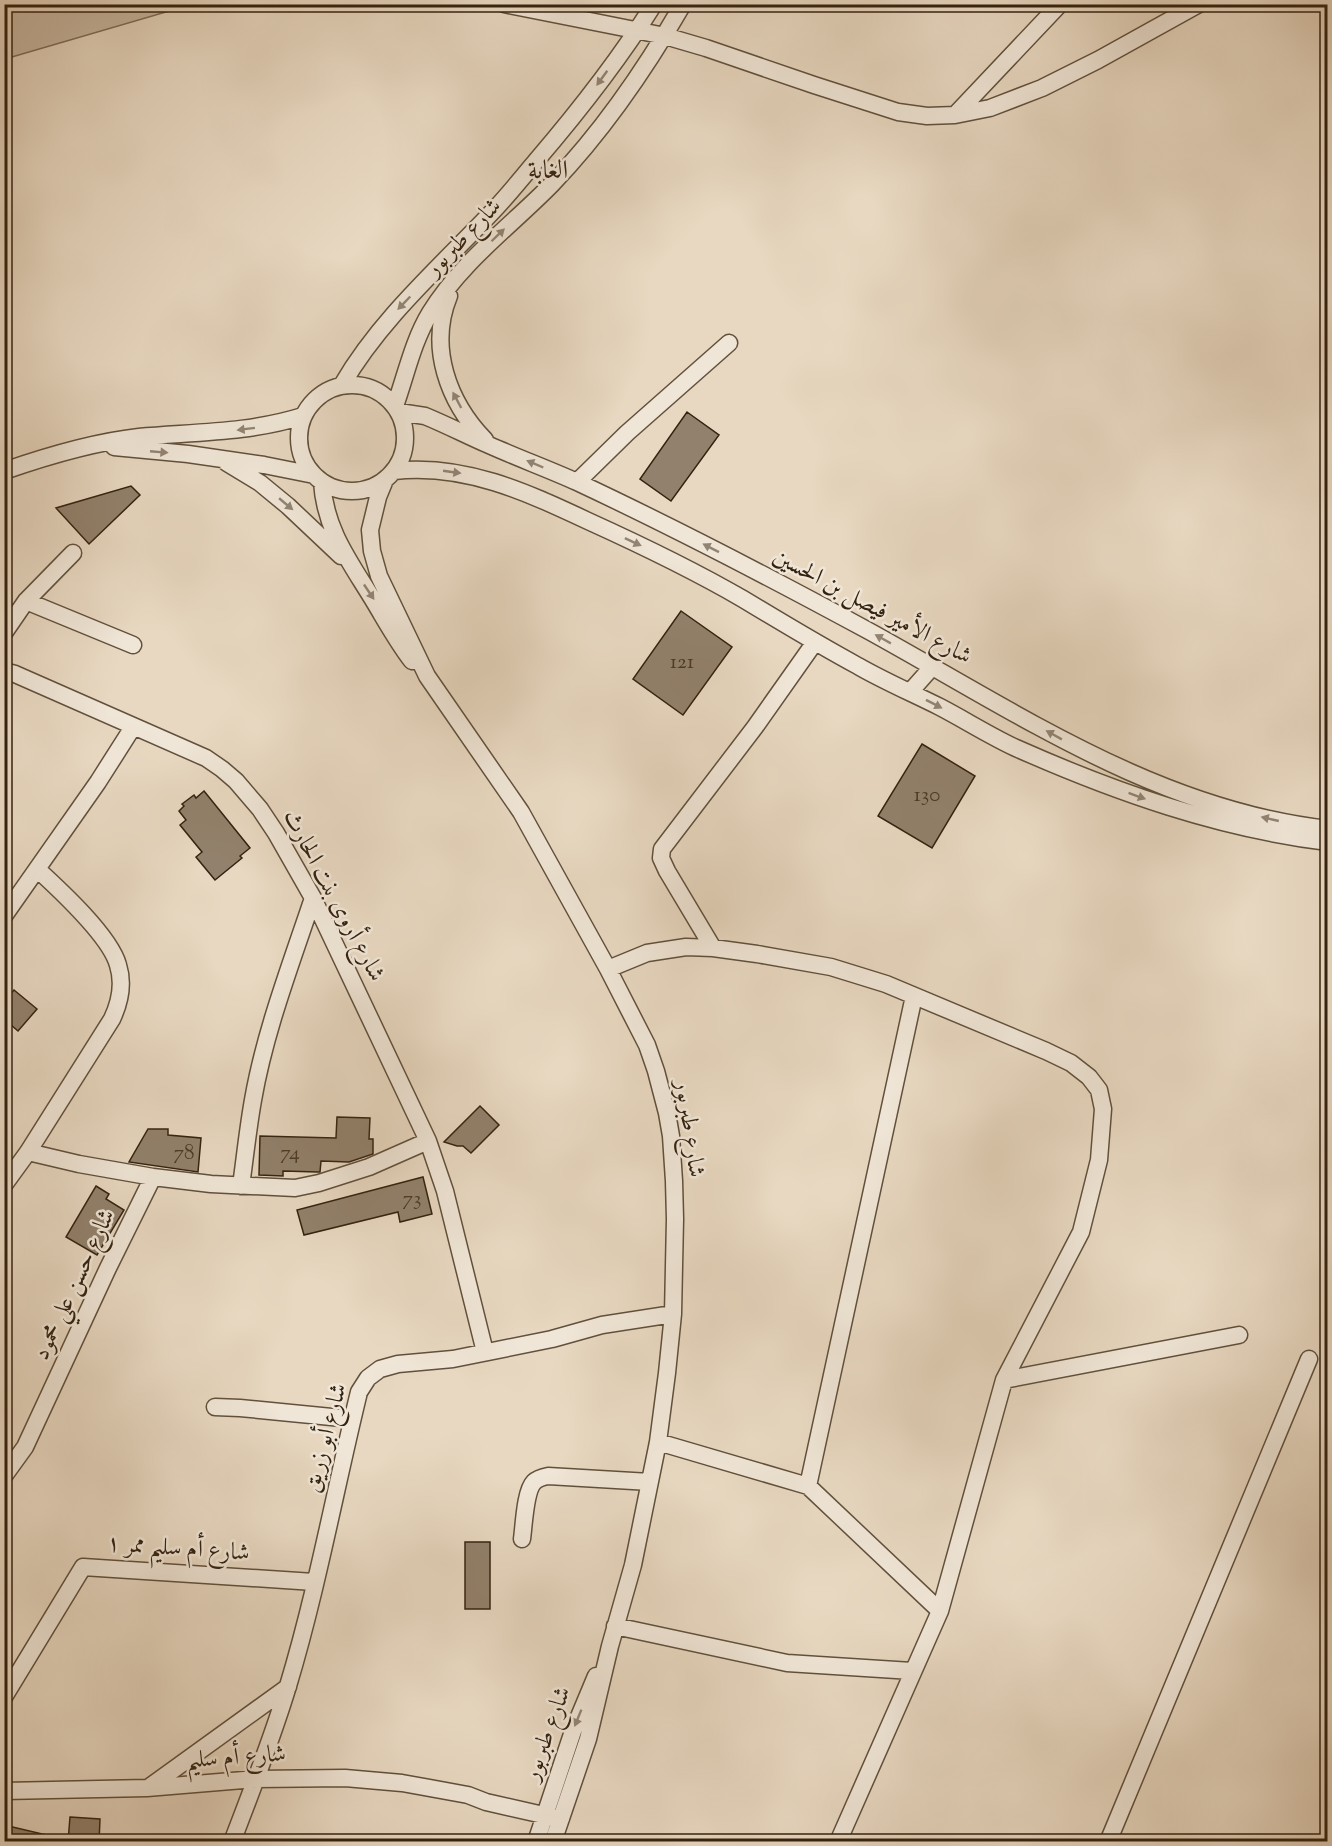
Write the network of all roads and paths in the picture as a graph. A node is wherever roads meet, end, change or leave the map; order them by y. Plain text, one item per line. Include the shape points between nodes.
1 (504, 4) edge
2 (654, 4) edge
3 (683, 4) edge
4 (1060, 4) edge
5 (1198, 4) edge
6 (572, 11) edge
7 (637, 31) junction
8 (665, 36) junction
9 (954, 115) junction
10 (457, 276) junction
11 (729, 343) dead end
12 (342, 385) junction
13 (397, 409) junction
14 (303, 416) junction
15 (101, 444) junction
16 (491, 446) junction
17 (221, 459) junction
18 (4, 471) edge
19 (390, 476) junction
20 (318, 479) junction
21 (578, 482) junction
22 (73, 553) dead end
23 (349, 564) junction
24 (26, 601) junction
25 (4, 633) edge
26 (815, 642) junction
27 (133, 645) dead end
28 (933, 666) junction
29 (4, 671) edge
30 (427, 676) junction
31 (910, 692) junction
32 (133, 727) junction
33 (1328, 829) edge
34 (1328, 842) edge
35 (37, 869) junction
36 (313, 898) junction
37 (4, 916) edge
38 (713, 948) junction
39 (608, 969) junction
40 (914, 996) junction
41 (428, 1141) junction
42 (28, 1152) junction
43 (153, 1178) junction
44 (4, 1185) edge
45 (241, 1186) junction
46 (673, 1314) junction
47 (1239, 1335) dead end
48 (485, 1352) junction
49 (1309, 1359) dead end
50 (1004, 1380) junction
51 (215, 1407) dead end
52 (352, 1419) junction
53 (658, 1442) junction
54 (4, 1476) edge
55 (650, 1482) junction
56 (808, 1486) junction
57 (522, 1539) dead end
58 (314, 1582) junction
59 (940, 1611) junction
60 (615, 1626) junction
61 (912, 1671) junction
62 (288, 1687) junction
63 (4, 1697) edge
64 (256, 1779) junction
65 (147, 1788) junction
66 (4, 1791) edge
67 (554, 1812) junction
68 (232, 1842) edge
69 (536, 1842) edge
70 (553, 1842) edge
71 (837, 1842) edge
72 (1108, 1842) edge

1 - 6 street
2 - 7 street, شارع طبربور
3 - 8 street, شارع طبربور
4 - 9 street
5 - 9 street via 1042,88 990,108
6 - 7 street
7 - 8 street
7 -> 12 street, شارع طبربور via 564,128 496,208 376,335
8 - 9 street via 898,112
10 -> 8 street, شارع طبربور via 582,150
10 - 13 street, شارع طبربور via 423,325
16 -> 10 street via 463,411 442,366 443,311
11 - 21 street
12 - 13 street via 372,388
12 - 14 street via 319,396
13 - 16 street, شارع الأمير فيصل بن الحسين via 425,416
13 - 19 street via 406,442 400,463
14 -> 15 street via 251,428
14 - 20 street via 299,447 307,467
15 -> 17 street
15 - 18 street
21 -> 16 street, شارع الأمير فيصل بن الحسين
17 - 20 street
17 -> 23 street via 282,500
19 - 20 street via 365,490 354,491 332,487
19 -> 26 street via 425,469 470,475 545,501 687,569
19 - 30 street, شارع طبربور via 372,519 374,563
20 - 23 street, شارع طبربور via 328,516
28 -> 21 street, شارع الأمير فيصل بن الحسين
22 - 24 street
23 -> 30 street, شارع طبربور via 406,653
24 - 25 street
24 - 27 street
26 - 31 street
26 - 38 street via 662,849 666,871
28 - 31 street
33 -> 28 street, شارع الأمير فيصل بن الحسين via 1235,811 1144,778 1075,747
29 - 32 street, شارع أروى بنت الحارث
30 - 39 street, شارع طبربور via 521,812
31 -> 34 street via 1015,747 1143,798 1236,826
32 - 35 street
32 - 36 street, شارع أروى بنت الحارث via 206,758 236,781 260,809
35 - 37 street
35 - 42 street via 84,916 113,954 121,981 112,1019
36 - 41 street, شارع أروى بنت الحارث
36 - 45 street via 279,998 258,1078
38 - 39 street via 666,949
38 - 40 street via 831,967
39 - 46 street, شارع طبربور via 646,1045 667,1113 675,1181
40 - 50 street via 1071,1063 1099,1090 1103,1109 1099,1160 1081,1232
40 - 56 street
41 - 45 street via 369,1167 319,1183 295,1188
41 - 48 street, شارع أروى بنت الحارث via 448,1200
42 - 43 street
42 - 44 street
43 - 45 street
43 - 54 street, شارع حسن علي محمود via 26,1447
46 - 48 street, شارع أبو زريق via 602,1325
46 - 53 street, شارع طبربور
47 - 50 street
48 - 52 street, شارع أبو زريق via 380,1369 359,1392
49 - 72 street
50 - 59 street
51 - 52 street
52 - 58 street, شارع أبو زريق
53 - 55 street, شارع طبربور
53 - 56 street
55 - 57 street via 541,1477 529,1492
55 - 60 street, شارع طبربور via 633,1565
56 - 59 street
58 - 62 street, شارع أبو زريق
58 - 63 street, شارع أم سليم ممر ١ via 83,1567
59 - 61 street
60 - 61 street via 787,1663
60 - 67 street, شارع طبربور via 573,1731
61 - 71 street
62 - 64 street, شارع أبو زريق
62 - 65 street
64 - 65 street, شارع أم سليم
64 - 67 street, شارع أم سليم via 345,1778 402,1783 468,1795 502,1796
64 - 68 street, شارع أبو زريق
65 - 66 street, شارع أم سليم
67 - 69 street, شارع طبربور
67 - 70 street, شارع طبربور

